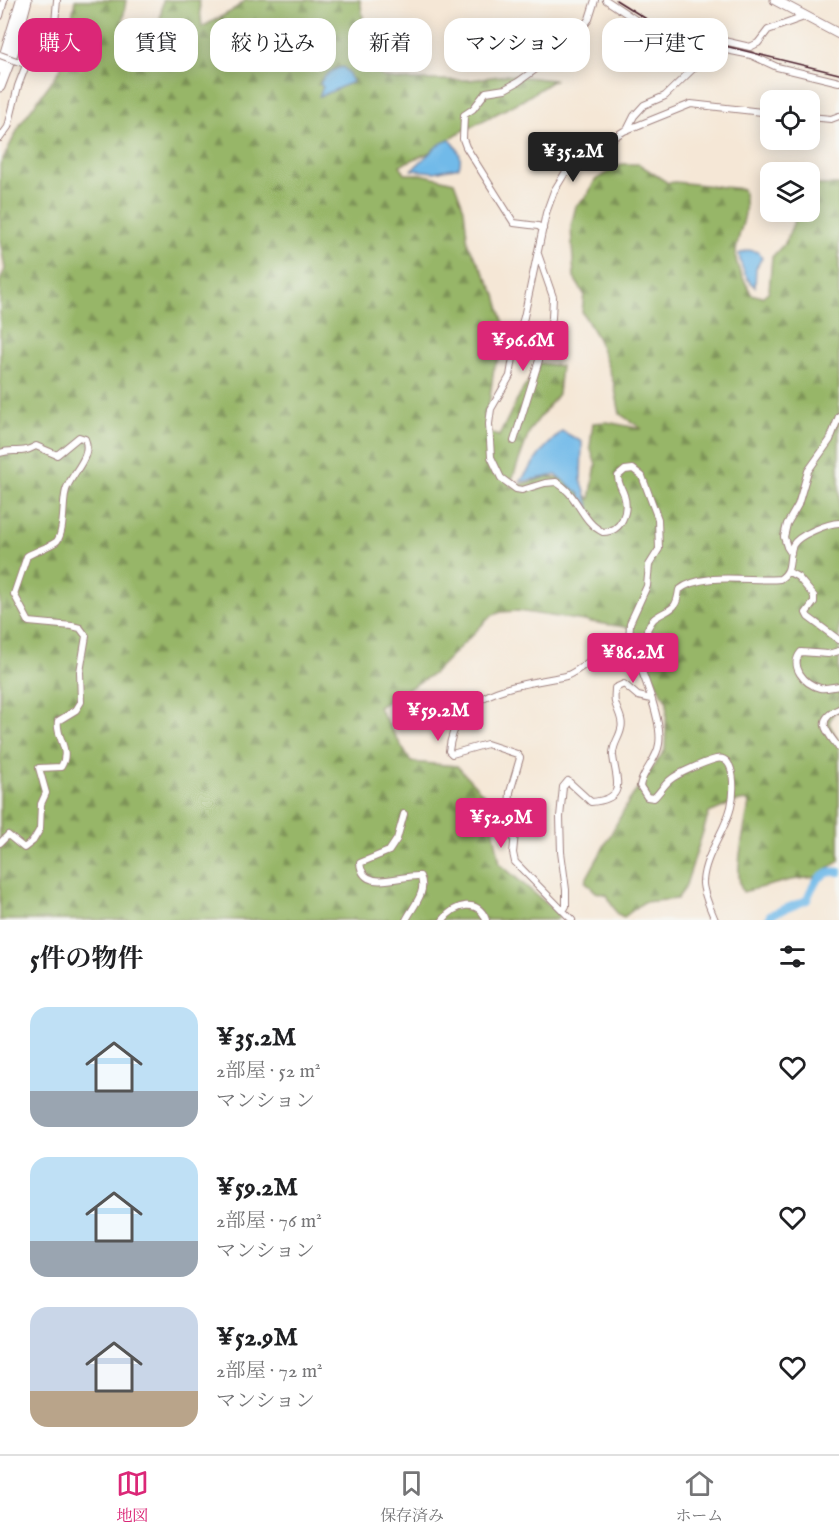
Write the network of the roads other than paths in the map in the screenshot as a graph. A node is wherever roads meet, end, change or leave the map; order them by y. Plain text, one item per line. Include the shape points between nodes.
1 (4, 0) edge
2 (21, 0) edge
3 (27, 0) edge
4 (57, 0) edge
5 (595, 0) edge
6 (606, 0) edge
7 (775, 0) edge
8 (0, 16) edge
9 (807, 16) junction
10 (55, 18) edge
11 (633, 18) edge
12 (839, 34) edge
13 (728, 42) edge
14 (728, 51) edge
15 (0, 56) edge
16 (18, 62) edge
17 (0, 69) edge
18 (22, 72) edge
19 (691, 72) edge
20 (839, 82) edge
21 (0, 87) edge
22 (760, 112) edge
23 (839, 116) edge
24 (820, 118) edge
25 (628, 128) junction
26 (0, 138) edge
27 (543, 229) junction
28 (538, 253) junction
29 (839, 416) edge
30 (514, 441) dead end
31 (0, 453) edge
32 (839, 523) edge
33 (791, 553) junction
34 (789, 572) junction
35 (839, 640) edge
36 (839, 651) edge
37 (638, 661) junction
38 (839, 686) edge
39 (651, 699) junction
40 (839, 709) edge
41 (839, 748) edge
42 (404, 814) dead end
43 (0, 843) edge
44 (563, 910) junction
45 (569, 919) edge
46 (406, 920) edge
47 (443, 920) edge
48 (486, 920) edge
49 (715, 920) edge

1 - 8 street
2 - 17 highway
3 - 21 highway
4 - 10 street
5 - 27 street via 589,19 570,45 518,82 486,92 464,115 466,147 514,223
6 - 11 street
7 - 9 highway
9 - 12 highway
9 - 13 street via 768,30 750,47
14 - 20 street
15 - 16 street, bridge
18 - 26 street via 8,127
19 - 25 street via 665,96 644,105
22 - 25 street via 691,104
23 - 24 street
25 - 27 street via 590,164 565,173 554,191
27 - 28 street
28 - 30 street via 553,297 552,318
28 - 37 street via 510,376 491,409 491,457 501,478 516,489 556,482 563,486 586,518 603,532 619,526 624,517 624,496 618,477 633,469 642,476 658,519 659,549 648,565 647,586 630,623 629,642
29 - 33 street via 830,440 808,471 798,505 784,530
31 - 43 street via 25,452 36,446 57,455 79,437 87,443 87,452 66,488 59,536 54,544 27,556 14,594 29,622 72,626 80,628 86,636 80,672 81,702 58,721 66,750 61,767 39,768 46,793 38,835 24,848 8,835
32 - 33 street via 806,534 793,544
33 - 34 street
34 - 35 street via 814,596 806,613 808,617
34 - 37 street via 777,579 705,581 684,586 671,610 654,618 646,630 651,651
36 - 38 street via 801,652 797,658 800,674 810,683 822,688
37 - 39 street
37 - 44 street via 612,652 600,654 566,676 491,693 465,712 454,727 449,751 452,754 487,744 517,753 520,758 509,808 515,833 515,862
39 - 44 street via 638,696 624,684 615,688 621,729 613,756 618,789 612,796 591,802 568,781 563,787
39 - 49 street via 659,746 640,786 647,797 654,798 677,775 712,760 727,759 731,766 732,804 708,859 702,887
40 - 41 street via 824,724
42 - 46 street via 397,839 388,851 360,863 366,876 378,881 420,876 422,891
44 - 45 street
47 - 48 street via 459,906 480,910

